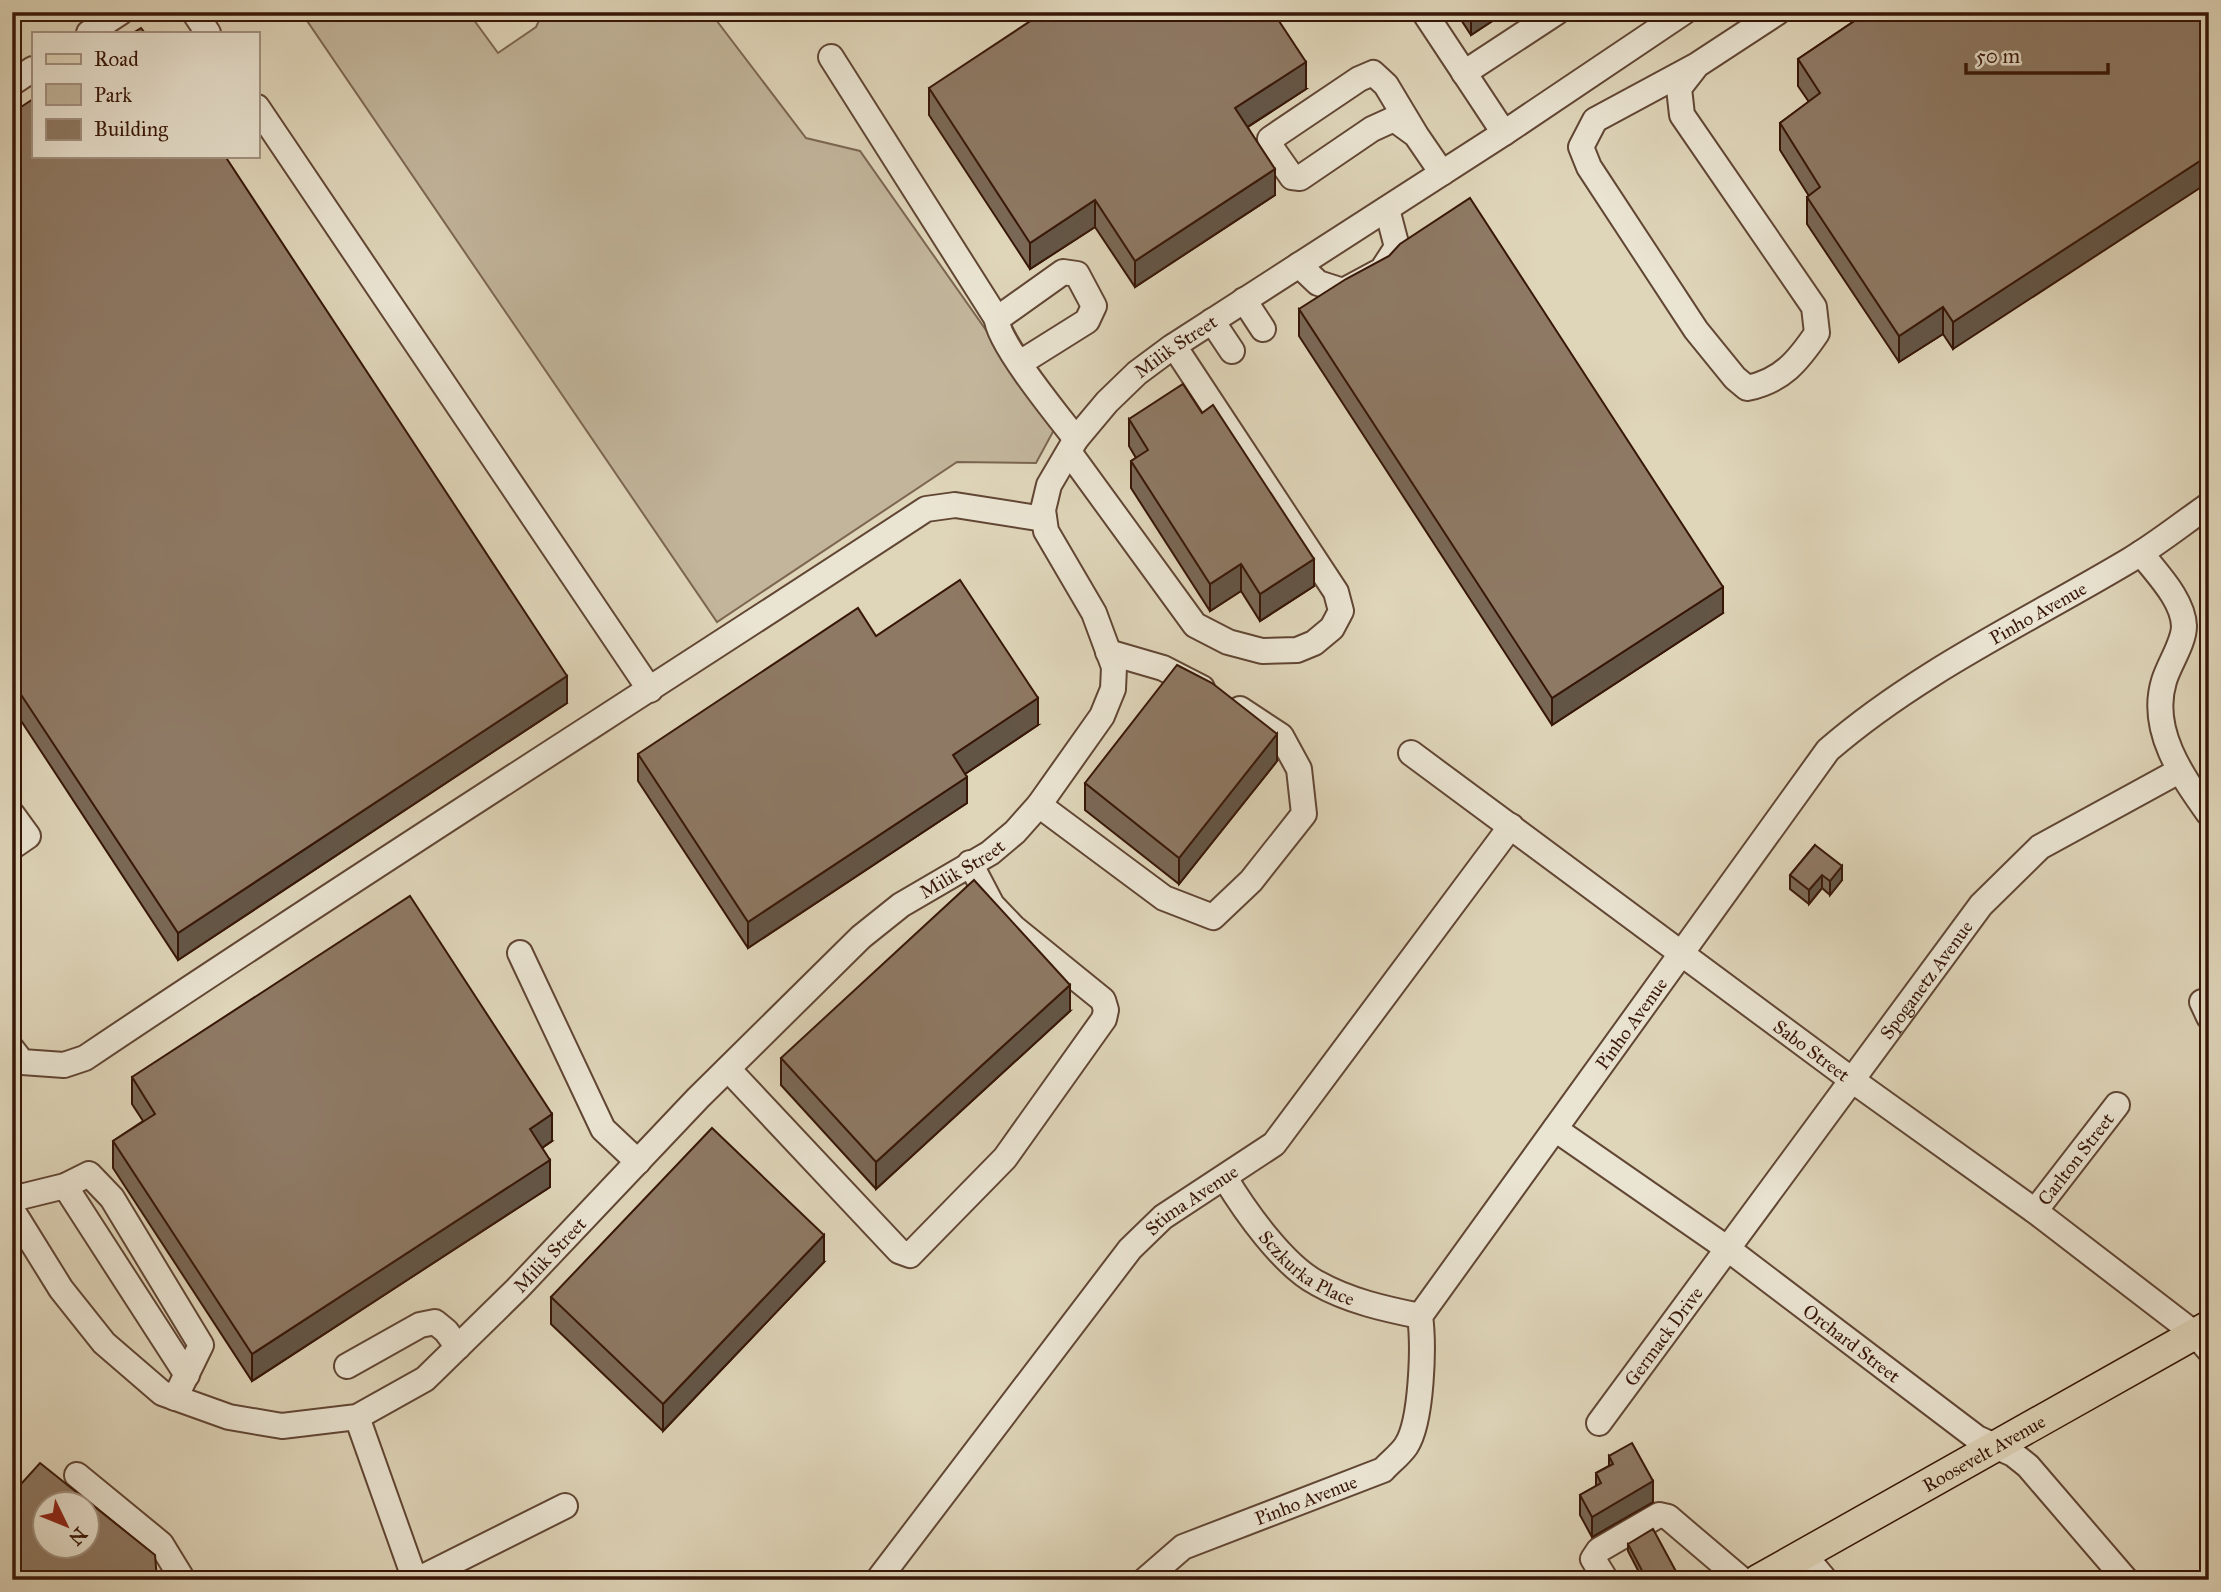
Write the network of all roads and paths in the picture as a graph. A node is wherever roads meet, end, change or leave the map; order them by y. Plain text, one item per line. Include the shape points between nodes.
1 (121, 12) edge
2 (194, 12) edge
3 (1424, 12) edge
4 (1557, 12) edge
5 (1684, 12) edge
6 (1779, 12) edge
7 (91, 32) edge
8 (207, 32) edge
9 (831, 57) dead end
10 (1697, 65) junction
11 (32, 70) edge
12 (1464, 73) junction
13 (12, 83) edge
14 (259, 110) edge
15 (1504, 133) junction
16 (1416, 135) junction
17 (1442, 173) junction
18 (1387, 209) junction
19 (1299, 265) junction
20 (1244, 300) junction
21 (997, 319) junction
22 (1212, 321) junction
23 (1263, 329) dead end
24 (1174, 345) junction
25 (1232, 352) dead end
26 (1020, 363) junction
27 (1072, 446) junction
28 (2209, 505) edge
29 (1044, 519) junction
30 (2141, 553) junction
31 (1108, 652) junction
32 (650, 690) junction
33 (1411, 753) dead end
34 (2179, 771) junction
35 (1039, 805) junction
36 (12, 814) edge
37 (2209, 814) edge
38 (1511, 826) junction
39 (12, 847) edge
40 (970, 863) junction
41 (1682, 952) junction
42 (520, 953) dead end
43 (12, 1049) edge
44 (728, 1069) junction
45 (1852, 1080) junction
46 (2117, 1105) dead end
47 (1555, 1129) junction
48 (638, 1163) junction
49 (1225, 1178) junction
50 (65, 1186) junction
51 (12, 1199) edge
52 (12, 1210) edge
53 (2035, 1211) junction
54 (1728, 1249) junction
55 (1420, 1316) junction
56 (2204, 1336) edge
57 (458, 1347) junction
58 (347, 1366) dead end
59 (187, 1375) junction
60 (176, 1398) junction
61 (357, 1417) junction
62 (1599, 1423) dead end
63 (1996, 1447) junction
64 (77, 1475) dead end
65 (565, 1506) dead end
66 (1804, 1556) junction
67 (183, 1580) edge
68 (416, 1580) edge
69 (878, 1580) edge
70 (1145, 1580) edge
71 (1606, 1580) edge
72 (1742, 1580) edge
73 (1758, 1580) edge
74 (1825, 1580) edge
75 (2126, 1580) edge

1 - 7 street
2 - 8 street
3 - 12 street
4 - 12 street
5 - 15 street, Milik Street
6 - 10 street
9 - 21 street
10 - 10 street via 1679,88 1682,115 1814,307 1817,333 1796,364 1768,384 1747,388 1696,330 1589,167 1581,147 1595,120
11 - 13 street
12 - 15 street
14 - 32 street
15 - 17 street, Milik Street
16 - 16 street via 1394,119 1300,178 1292,177 1280,162 1270,139 1373,73 1386,85
16 - 17 street
17 - 18 street, Milik Street
18 - 19 street, Milik Street
18 - 19 street via 1397,247 1382,270 1343,291 1318,283
19 - 20 street, Milik Street
20 - 22 street, Milik Street
20 - 23 street
21 - 26 street via 997,327
21 - 26 street via 1063,272 1077,274 1088,289 1094,306 1087,321
22 - 24 street, Milik Street
22 - 25 street
24 - 27 street, Milik Street via 1137,373
24 - 27 street via 1336,592 1341,611 1332,628 1297,650 1262,651 1228,642 1195,625
26 - 27 street
27 - 29 street, Milik Street via 1049,485
28 - 30 street, Pinho Avenue
29 - 31 street, Milik Street via 1046,531 1094,612
29 - 32 street via 955,505 926,509
30 - 34 street via 2179,606 2184,627 2163,684 2161,704 2167,744
30 - 41 street, Pinho Avenue via 1983,642 1857,724 1828,750
31 - 35 street, Milik Street via 1114,667 1113,689 1102,716
31 - 35 street via 1163,668 1236,706 1280,736 1299,769 1304,814 1251,881 1213,917 1164,898
32 - 43 street via 332,892 172,986 85,1058 64,1065 22,1062
33 - 38 street, Sabo Street
34 - 37 street
34 - 45 street, Spoganetz Avenue via 2040,847 1981,905
35 - 40 street, Milik Street via 1015,832
36 - 39 street via 28,836
38 - 41 street, Sabo Street
38 - 49 street, Stima Avenue via 1274,1144
40 - 44 street, Milik Street via 901,905 861,937
40 - 44 street via 992,905 1103,1000 1106,1010 1005,1158 910,1255 899,1251
41 - 45 street, Sabo Street
41 - 47 street, Pinho Avenue
42 - 48 street via 603,1129
44 - 48 street, Milik Street
45 - 53 street, Sabo Street
45 - 54 street, Spoganetz Avenue
46 - 53 street, Carlton Street
47 - 54 street, Orchard Street
47 - 55 street, Pinho Avenue
48 - 57 street, Milik Street
49 - 55 street, Sczkurka Place via 1262,1231 1313,1282 1353,1299
49 - 69 street, Stima Avenue via 1163,1217 1130,1249
50 - 51 street
50 - 59 street
50 - 59 street via 89,1174 112,1198 201,1345
52 - 60 street, Milik Street via 61,1289 104,1343 162,1393
53 - 56 street, Sabo Street
54 - 62 street, Germack Drive
54 - 63 street, Orchard Street via 1967,1430
55 - 70 street, Pinho Avenue via 1424,1345 1413,1427 1406,1446 1383,1470 1183,1547
56 - 63 main road, Roosevelt Avenue
57 - 58 street via 435,1322 420,1325
57 - 61 street, Milik Street via 425,1379
59 - 60 street
60 - 61 street, Milik Street via 229,1417 282,1426
61 - 68 street
63 - 66 main road, Roosevelt Avenue
63 - 75 street, Orchard Street via 2028,1466
64 - 67 street via 161,1544
65 - 68 street
66 - 73 main road, Roosevelt Avenue
66 - 74 street
71 - 72 street via 1593,1559 1599,1550 1659,1516 1668,1517

